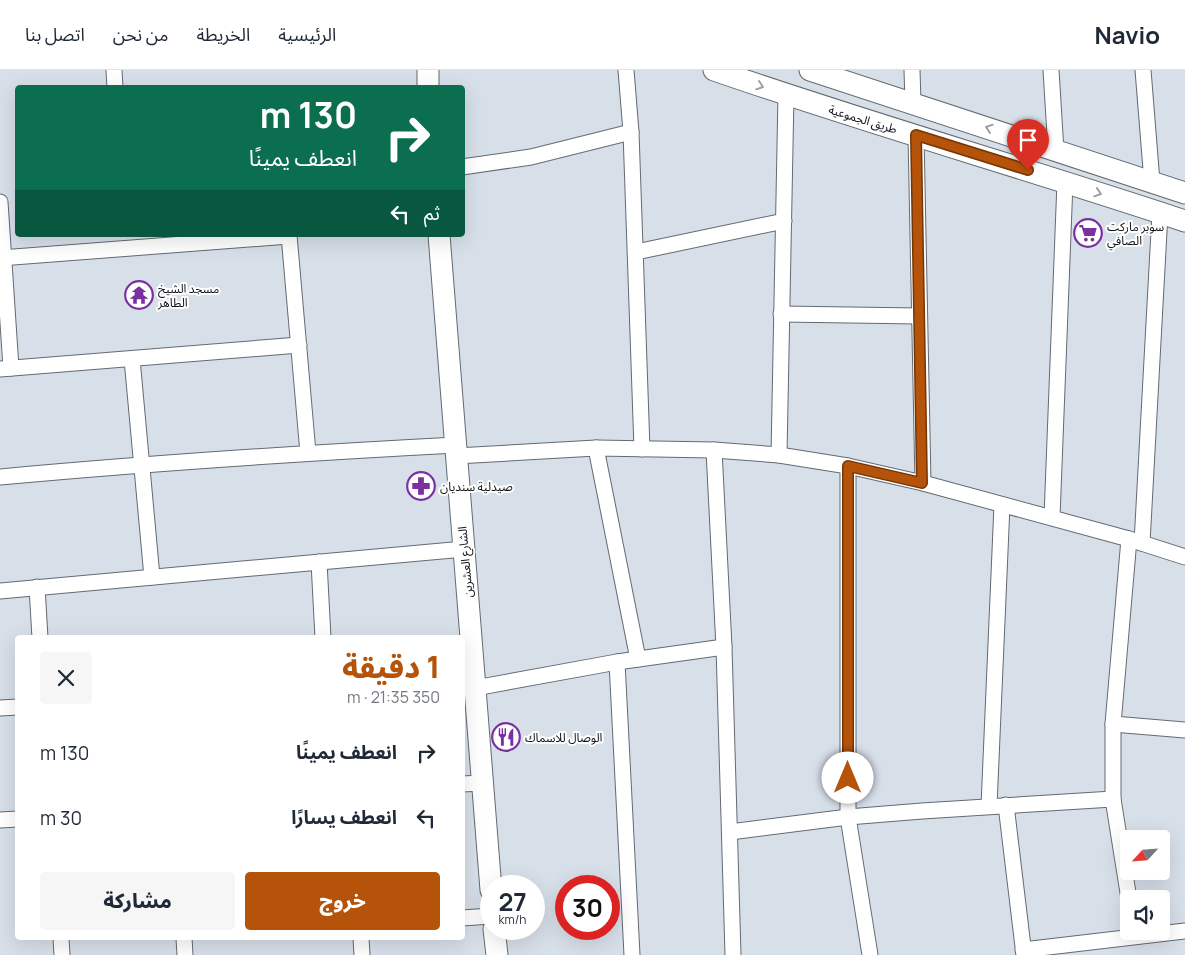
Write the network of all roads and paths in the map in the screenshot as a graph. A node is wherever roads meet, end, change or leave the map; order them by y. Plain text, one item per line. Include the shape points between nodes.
1 (114, 70) edge
2 (428, 70) edge
3 (626, 70) edge
4 (714, 70) edge
5 (810, 70) edge
6 (912, 70) edge
7 (1051, 70) edge
8 (1143, 70) edge
9 (115, 85) edge
10 (428, 85) edge
11 (786, 95) junction
12 (913, 103) junction
13 (631, 132) junction
14 (916, 135) junction
15 (1056, 151) junction
16 (465, 167) edge
17 (1065, 182) junction
18 (1152, 182) junction
19 (1185, 193) edge
20 (0, 202) edge
21 (1160, 213) junction
22 (784, 221) junction
23 (1185, 221) edge
24 (262, 237) edge
25 (289, 237) edge
26 (439, 237) edge
27 (127, 242) edge
28 (636, 252) junction
29 (2, 258) edge
30 (781, 314) junction
31 (919, 316) junction
32 (299, 345) junction
33 (132, 358) junction
34 (5, 368) edge
35 (596, 448) junction
36 (642, 449) junction
37 (456, 450) junction
38 (714, 450) junction
39 (308, 453) junction
40 (779, 455) junction
41 (141, 465) junction
42 (848, 466) junction
43 (0, 478) edge
44 (922, 483) junction
45 (1002, 505) junction
46 (1052, 517) junction
47 (1136, 541) junction
48 (464, 549) junction
49 (1185, 557) edge
50 (319, 562) junction
51 (152, 577) junction
52 (37, 588) junction
53 (0, 591) edge
54 (40, 635) edge
55 (324, 635) edge
56 (724, 646) junction
57 (638, 659) junction
58 (617, 662) junction
59 (475, 688) junction
60 (15, 706) edge
61 (0, 708) edge
62 (1113, 724) junction
63 (1185, 730) edge
64 (473, 784) edge
65 (1112, 799) junction
66 (1006, 805) junction
67 (989, 806) junction
68 (848, 817) junction
69 (15, 819) edge
70 (0, 820) edge
71 (730, 832) junction
72 (488, 875) edge
73 (1127, 890) edge
74 (480, 917) edge
75 (465, 918) edge
76 (1185, 931) edge
77 (1170, 932) edge
78 (1120, 937) edge
79 (61, 940) edge
80 (184, 940) edge
81 (361, 940) edge
82 (495, 940) edge
83 (1024, 953) edge
84 (62, 955) edge
85 (185, 955) edge
86 (362, 955) edge
87 (496, 955) edge
88 (632, 955) edge
89 (733, 955) edge
90 (870, 955) edge

1 - 9 street
2 - 10 main road
3 - 13 street
4 -> 11 main road, طريق الجموعية
5 - 12 main road
6 - 12 street
7 - 15 street
8 - 18 street
11 - 14 main road, طريق الجموعية
11 - 22 street
15 -> 12 main road
13 - 16 street via 531,157
13 - 28 street
14 - 17 main road, طريق الجموعية
14 - 31 street
15 - 18 main road
17 -> 21 main road, طريق الجموعية
17 - 46 street
18 - 19 main road
20 - 29 street
21 - 23 main road, طريق الجموعية
21 - 47 street
22 - 28 street
22 - 30 street
24 - 27 street
25 - 32 street
26 - 37 main road, الشارع العشرين
27 - 29 street
28 - 36 street
29 - 34 street
30 - 31 street
30 - 40 street
31 - 44 street
32 - 33 street
32 - 39 street
33 - 34 street
33 - 41 street
35 - 36 street
35 - 37 street
35 - 57 street
36 - 38 street
37 - 39 street
37 - 48 main road, الشارع العشرين
38 - 40 street
38 - 56 street
39 - 41 street
40 - 42 street
41 - 43 street
41 - 51 street
42 - 44 street
42 - 68 street
44 - 45 street
45 - 46 street
45 - 67 street
46 - 47 street
47 - 49 street
47 - 62 street
48 - 50 street
48 - 59 main road, الشارع العشرين
50 - 51 street
50 - 55 street
51 - 52 street
52 - 53 street
52 - 54 street
56 - 57 street
56 - 71 street
57 - 58 street
58 - 59 street
58 - 88 street
59 - 64 main road, الشارع العشرين
60 - 61 street
62 - 63 street
62 - 65 street
64 - 72 main road, الشارع العشرين
65 - 66 street
65 - 73 street
66 - 67 street
66 - 83 street
67 - 68 street
68 - 71 street
68 - 90 street
69 - 70 street
71 - 89 street
74 - 75 street
76 - 77 street
78 - 83 street
79 - 84 street
80 - 85 street
81 - 86 street
82 - 87 main road

